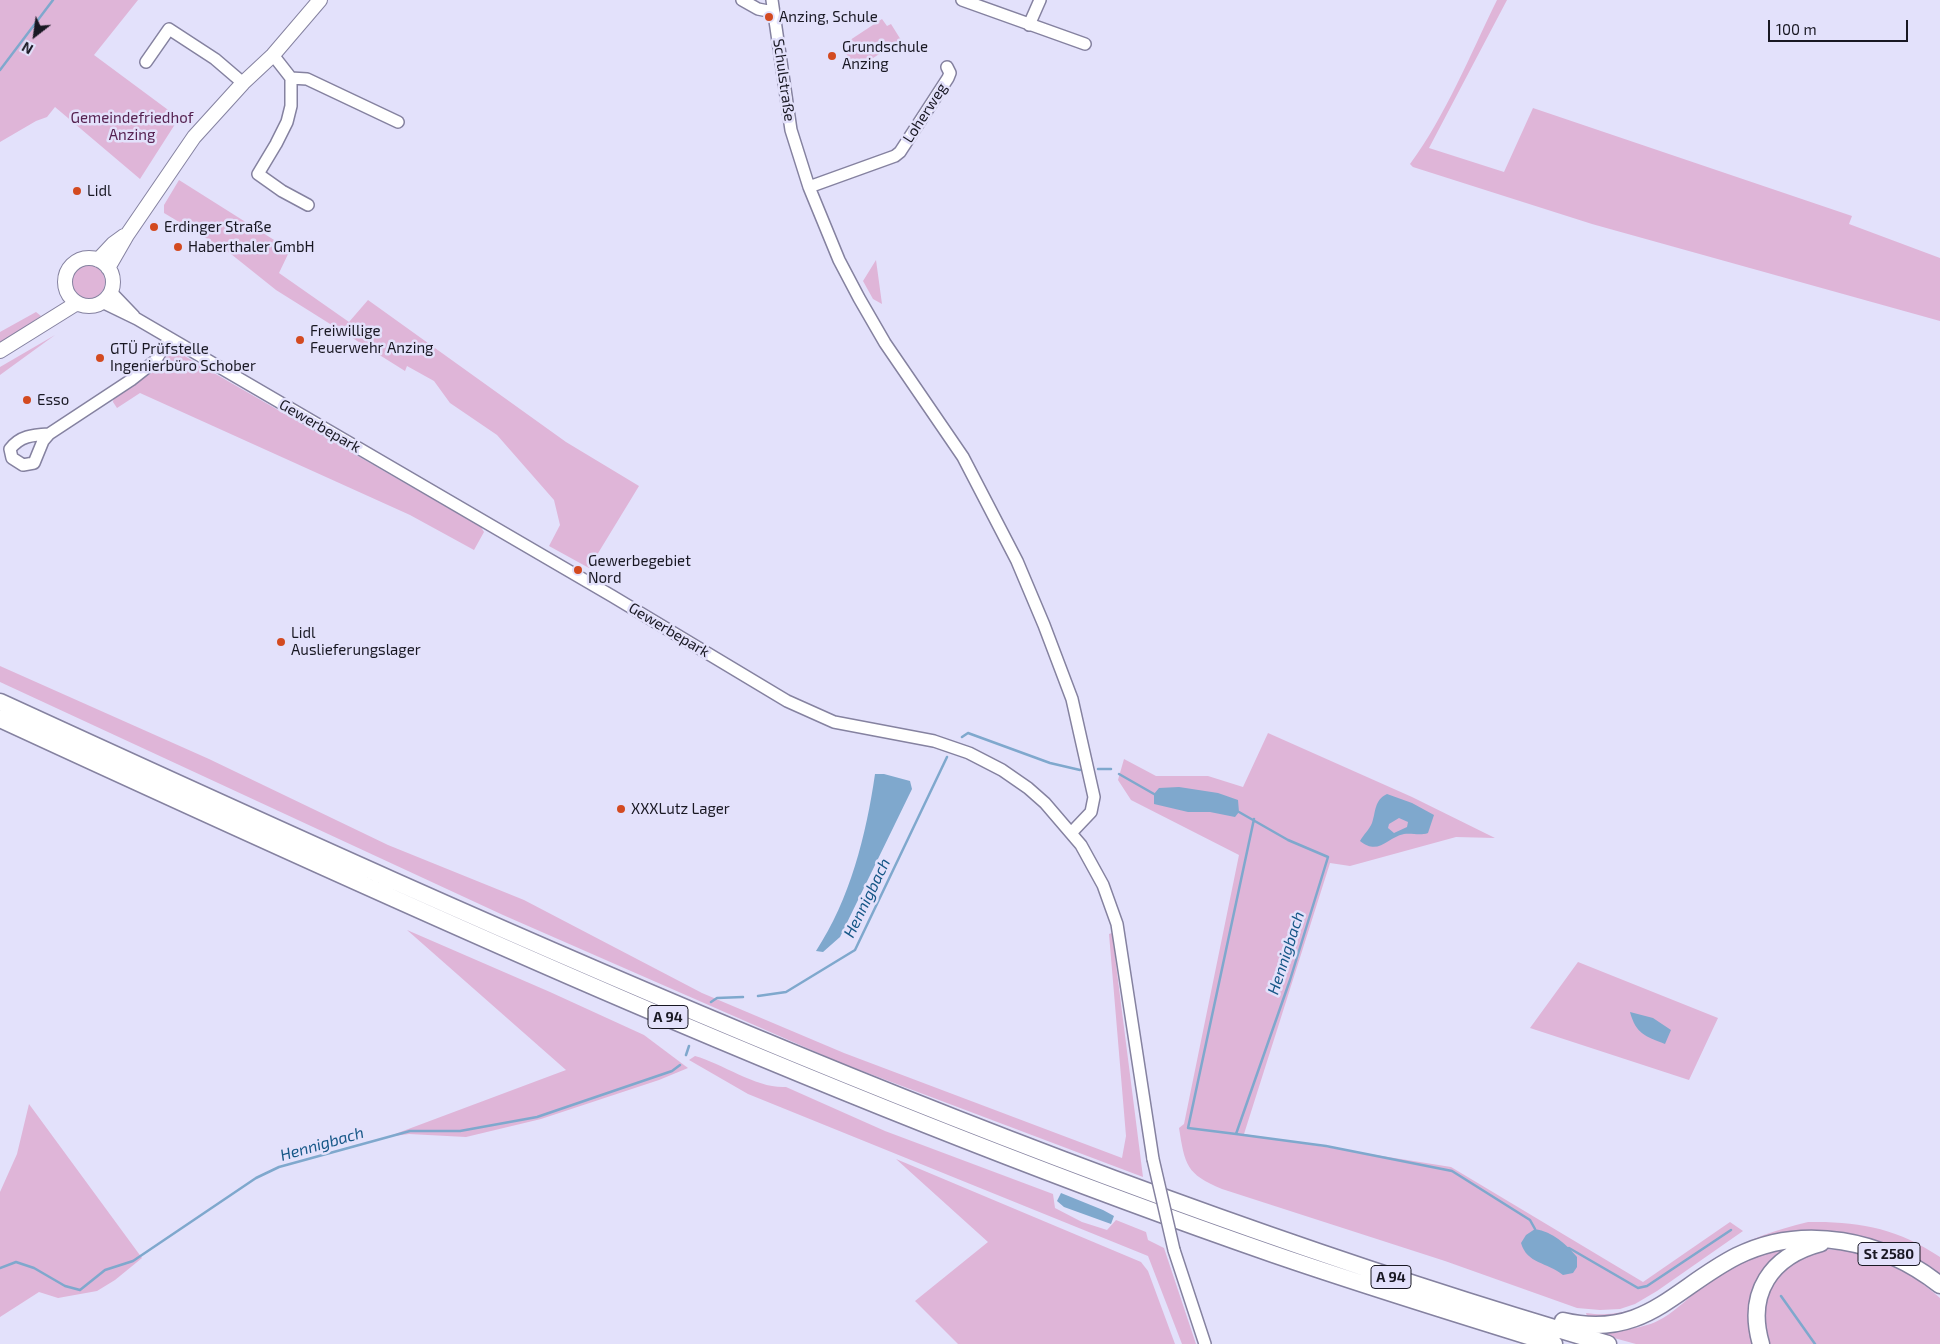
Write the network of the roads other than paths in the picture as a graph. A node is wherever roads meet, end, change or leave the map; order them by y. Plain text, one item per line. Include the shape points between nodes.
1 (320, 0) edge
2 (742, 0) edge
3 (772, 0) edge
4 (962, 0) edge
5 (1040, 0) edge
6 (774, 12) junction
7 (1029, 25) junction
8 (1085, 44) dead end
9 (273, 55) junction
10 (146, 62) dead end
11 (947, 67) dead end
12 (291, 78) junction
13 (243, 82) junction
14 (398, 122) dead end
15 (809, 187) junction
16 (308, 204) dead end
17 (103, 264) junction
18 (67, 293) junction
19 (106, 297) junction
20 (77, 303) junction
21 (42, 324) junction
22 (169, 339) junction
23 (0, 351) edge
24 (49, 434) junction
25 (6, 459) edge
26 (0, 702) edge
27 (0, 719) edge
28 (1072, 832) junction
29 (1830, 1240) junction
30 (1940, 1285) edge
31 (1524, 1319) junction
32 (1205, 1344) edge
33 (1554, 1344) edge
34 (1608, 1344) edge
35 (1761, 1344) edge

1 - 9 main road
2 - 6 street
3 - 6 street, Schulstraße
4 - 7 street
5 - 7 street
6 - 15 street, Schulstraße via 791,130
7 - 8 street
9 - 12 street
9 - 13 main road
10 - 13 street via 169,29
11 - 15 street, Loherweg via 948,78 900,152 887,160
12 - 14 street via 306,80
12 - 16 street via 291,106 287,122 258,174
13 - 17 main road via 194,137 127,234 113,244
15 - 28 street, Schulstraße via 839,260 885,343 946,430 981,488 1044,624 1072,699 1093,790 1091,812
17 - 18 main road via 86,258 70,267 65,280
17 - 19 main road via 112,281
18 - 20 main road
18 - 21 main road
19 - 20 main road via 89,306
19 - 22 street, Gewerbepark via 116,311 137,319
20 - 21 main road
21 - 23 main road
22 - 24 street via 155,361
22 - 28 street, Gewerbepark via 787,701 834,722 934,741 989,762 1028,788
24 - 25 street via 31,435 16,441
24 - 25 street via 34,462 23,465
26 - 31 highway, A 94 via 455,909 814,1063 1167,1200
27 - 33 highway, A 94 via 557,970 979,1145 1274,1255
28 - 32 street, Gewerbepark, bridge via 1096,872 1117,924 1153,1159 1174,1250
29 - 30 highway, St 2580 via 1862,1245 1901,1258
29 - 31 highway via 1780,1240 1737,1256 1657,1310 1629,1321 1580,1325 1548,1318
29 - 35 highway via 1791,1254 1772,1271 1760,1293 1755,1314
31 - 34 highway, A 94

